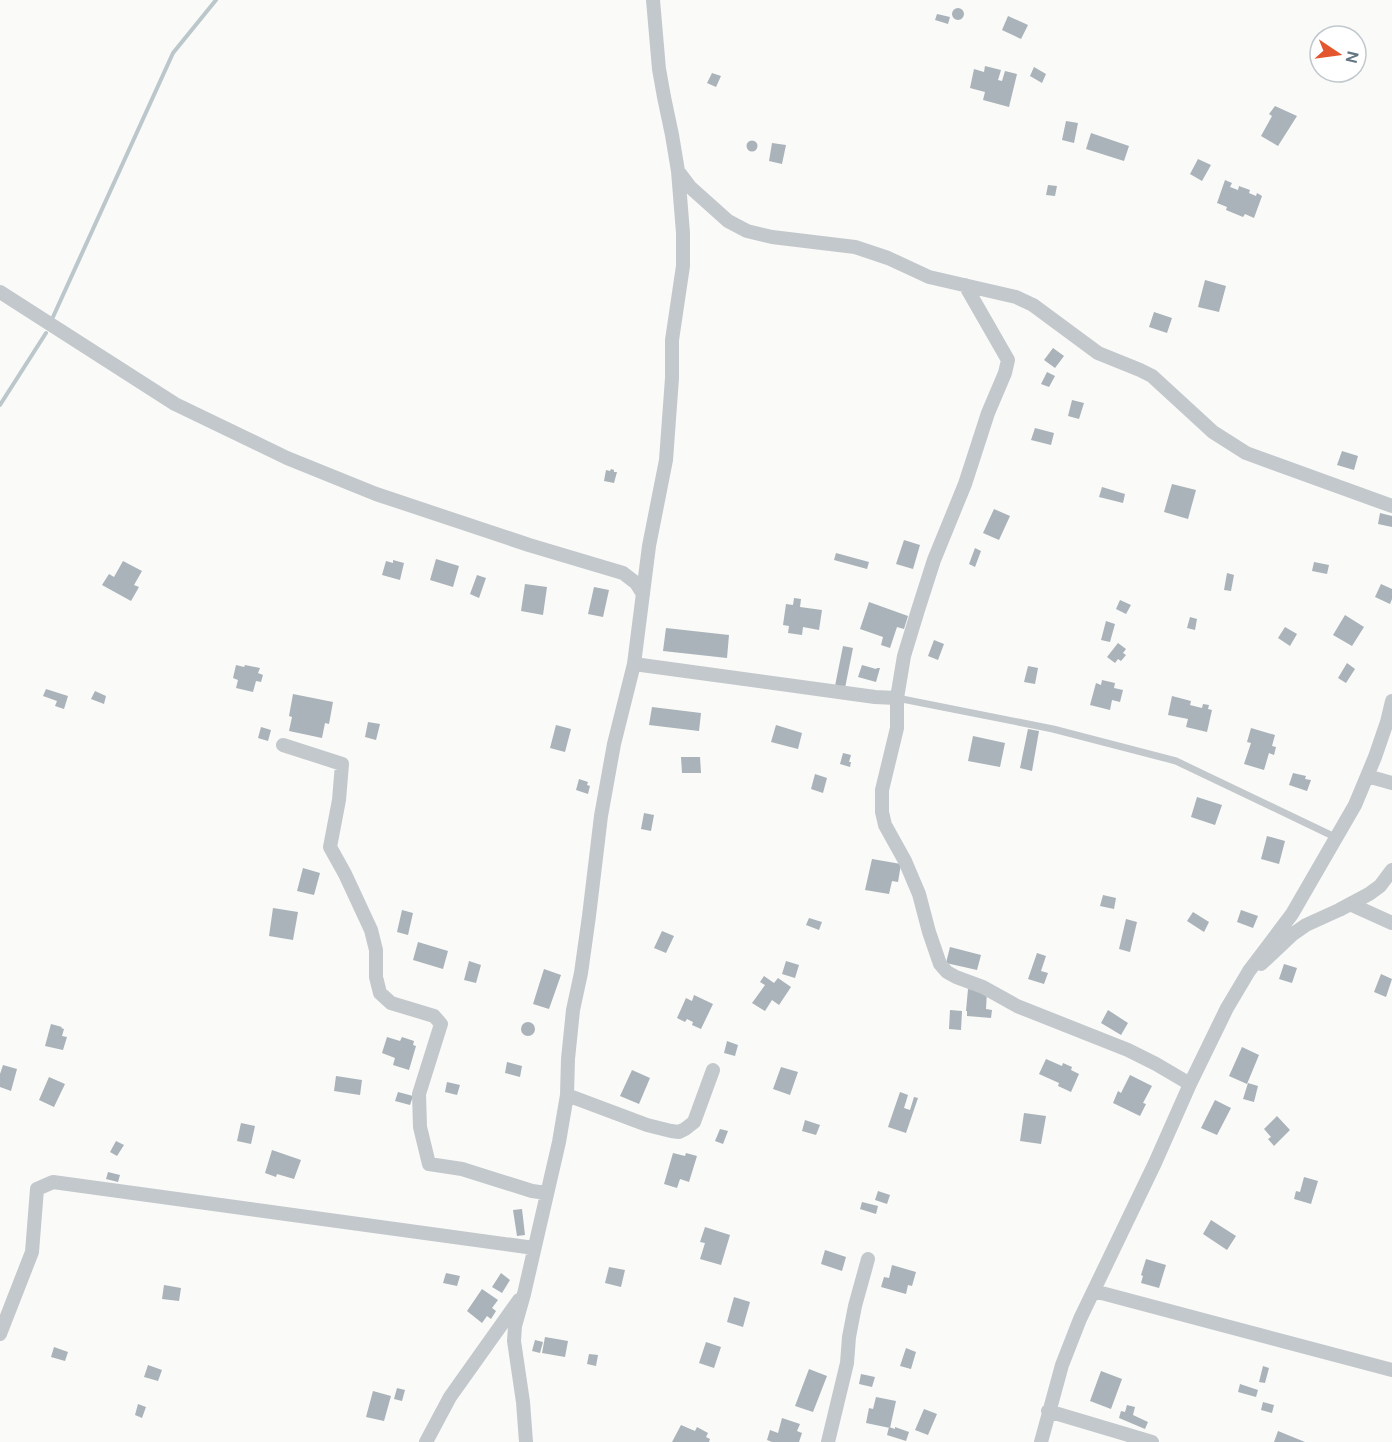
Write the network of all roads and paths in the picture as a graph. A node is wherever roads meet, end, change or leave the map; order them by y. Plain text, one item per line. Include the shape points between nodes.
1 (653, 0) edge
2 (678, 171) junction
3 (965, 285) junction
4 (0, 292) edge
5 (1392, 506) edge
6 (643, 594) junction
7 (634, 664) junction
8 (897, 698) junction
9 (1392, 701) edge
10 (284, 745) dead end
11 (1367, 776) junction
12 (1392, 783) edge
13 (1337, 838) junction
14 (1392, 870) edge
15 (1350, 904) junction
16 (1392, 923) edge
17 (1249, 971) junction
18 (713, 1070) dead end
19 (1190, 1084) junction
20 (567, 1095) junction
21 (547, 1192) junction
22 (534, 1248) junction
23 (868, 1260) dead end
24 (1094, 1291) junction
25 (524, 1294) junction
26 (0, 1334) edge
27 (1392, 1370) edge
28 (1048, 1412) junction
29 (426, 1442) edge
30 (526, 1442) edge
31 (828, 1442) edge
32 (1041, 1442) edge
33 (1152, 1442) edge

1 - 2 street via 659,69
2 - 3 street via 728,221 747,231 855,248 929,277
2 - 6 street via 683,266 672,340 666,460
3 - 5 street via 1033,305 1098,353 1152,376 1213,432 1246,453
3 - 8 street via 1008,360 934,560 904,656
4 - 6 street via 175,404 287,458 375,494 623,573
6 - 7 street
7 - 8 street
7 - 20 street via 601,816 573,1010
8 - 13 lane via 1053,729 1176,761
8 - 19 street via 897,728 882,790 882,812 918,894 940,964 947,972 1017,1006 1128,1050
9 - 11 street
10 - 21 street via 342,764 330,847 371,930 380,993 391,1003 434,1016 441,1024 419,1094 420,1127 429,1164
11 - 12 street
11 - 13 street
13 - 17 street via 1292,914
14 - 15 street via 1380,886
15 - 16 street
15 - 17 street via 1306,925
17 - 19 street
18 - 20 street via 694,1122 679,1132 647,1125
19 - 24 street
20 - 21 street
21 - 22 street
22 - 25 street
22 - 26 street via 53,1182 37,1189 32,1252
23 - 31 street via 855,1305 847,1363
24 - 27 street
24 - 28 street via 1062,1365
25 - 29 street via 450,1397
25 - 30 street via 514,1341
28 - 32 street
28 - 33 street

